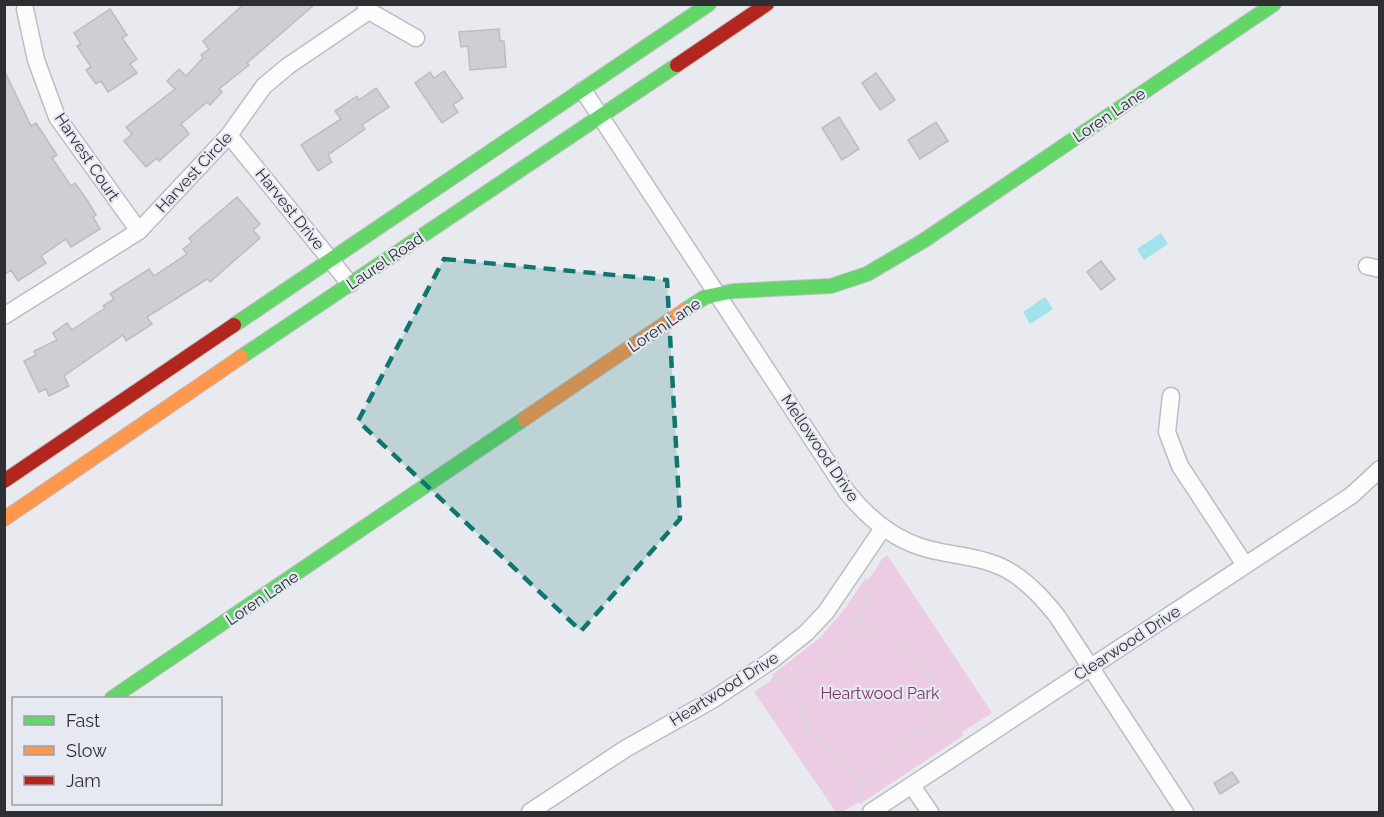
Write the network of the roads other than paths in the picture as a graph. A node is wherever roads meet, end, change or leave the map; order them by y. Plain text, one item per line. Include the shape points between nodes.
1 (709, 4) edge
2 (767, 4) edge
3 (1274, 4) edge
4 (367, 8) edge
5 (25, 9) dead end
6 (416, 38) dead end
7 (583, 90) junction
8 (602, 116) junction
9 (229, 135) junction
10 (139, 231) junction
11 (331, 260) junction
12 (350, 284) junction
13 (718, 294) junction
14 (4, 315) edge
15 (1171, 396) dead end
16 (1380, 469) edge
17 (4, 481) edge
18 (4, 519) edge
19 (883, 528) junction
20 (1245, 565) junction
21 (1090, 667) junction
22 (115, 697) edge
23 (912, 786) junction
24 (530, 813) edge
25 (871, 813) edge
26 (930, 813) edge
27 (1185, 813) edge

1 - 7 main road, Laurel Road
2 - 8 main road, Laurel Road
3 - 13 main road, Loren Lane via 933,234 867,274 831,286
4 - 6 street
4 - 9 street, Harvest Circle via 264,86
5 - 10 street, Harvest Court via 36,60 57,117
7 - 8 street, Mellowood Drive
7 - 11 main road, Laurel Road
8 - 12 main road, Laurel Road
8 - 13 street, Mellowood Drive
9 - 10 street, Harvest Circle
9 - 11 street, Harvest Drive
10 - 14 street, Harvest Circle
11 - 12 street, Harvest Drive
11 - 17 main road, Laurel Road
12 - 18 main road, Laurel Road
13 - 19 street, Mellowood Drive via 848,492
13 - 22 main road, Loren Lane via 702,300
15 - 20 street via 1167,432 1180,466
16 - 20 street, Clearwood Drive via 1352,495
19 - 21 street, Mellowood Drive via 922,547 979,558 1013,573 1037,591
19 - 24 street, Heartwood Drive via 826,612 789,647 712,700 625,749
20 - 21 street, Clearwood Drive
21 - 23 street, Clearwood Drive
21 - 27 street, Mellowood Drive
23 - 25 street, Clearwood Drive
23 - 26 street

